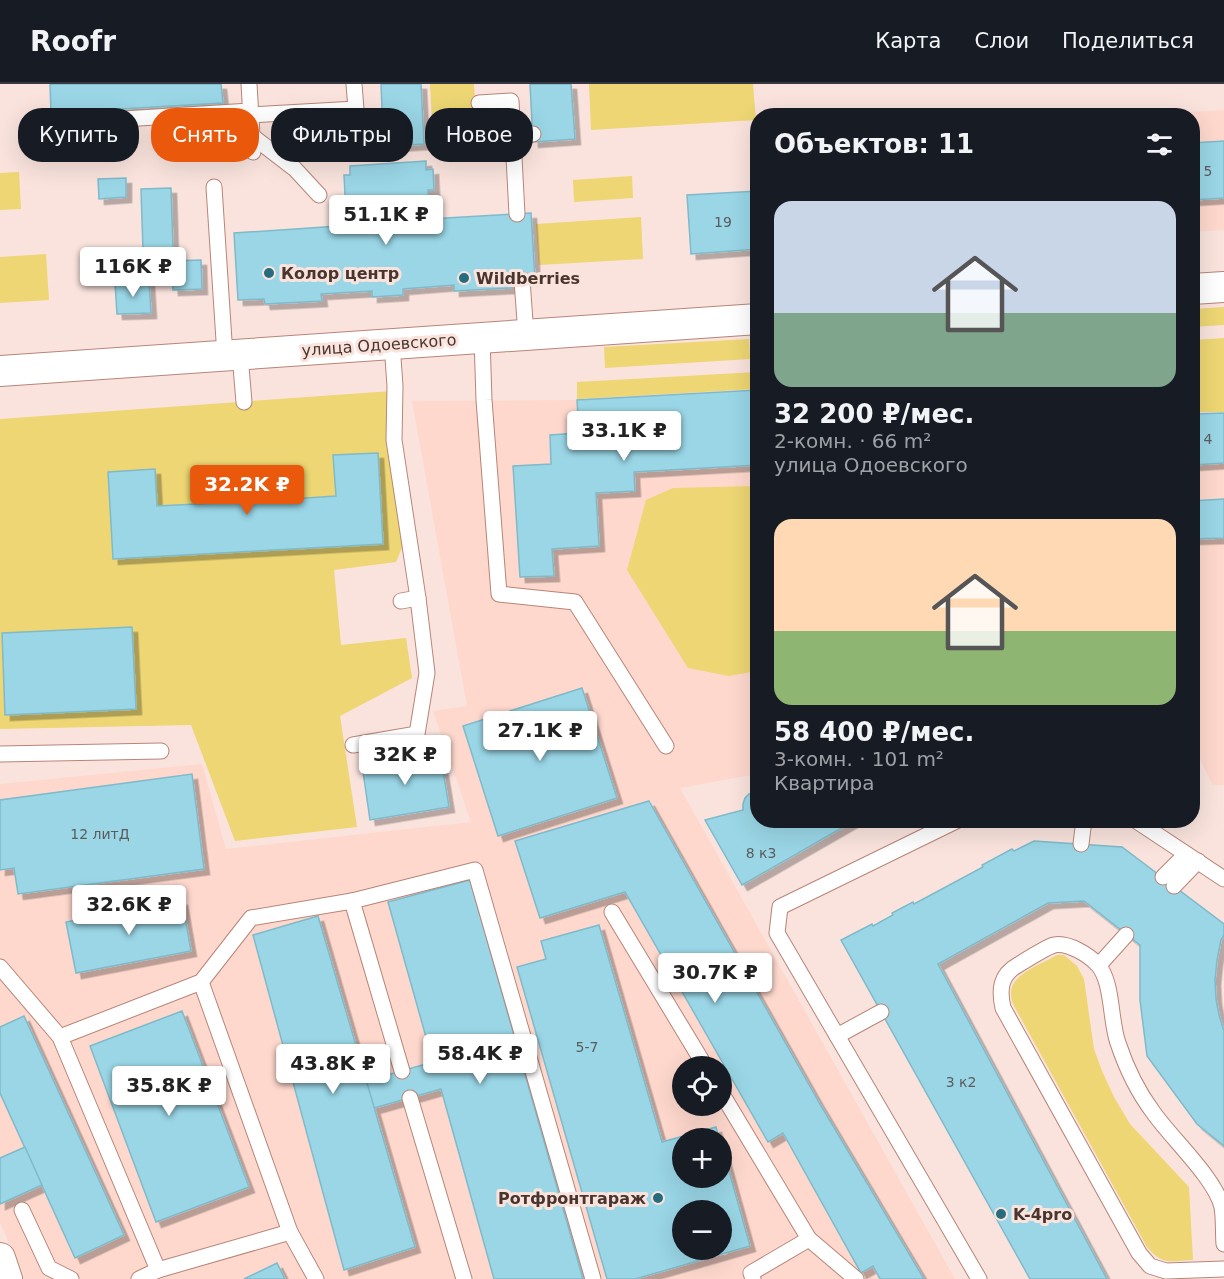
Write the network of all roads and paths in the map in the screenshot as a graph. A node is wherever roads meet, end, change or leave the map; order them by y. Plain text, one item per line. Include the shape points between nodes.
1 (249, 84) edge
2 (354, 84) edge
3 (479, 103) dead end
4 (250, 108) edge
5 (511, 108) edge
6 (259, 113) edge
7 (259, 141) edge
8 (514, 162) edge
9 (214, 187) dead end
10 (319, 195) dead end
11 (517, 214) dead end
12 (522, 280) dead end
13 (1224, 287) edge
14 (1200, 288) edge
15 (750, 320) edge
16 (526, 335) junction
17 (482, 338) junction
18 (392, 344) junction
19 (232, 355) junction
20 (0, 371) edge
21 (244, 402) dead end
22 (418, 598) junction
23 (401, 601) dead end
24 (353, 745) dead end
25 (666, 746) dead end
26 (161, 752) dead end
27 (0, 754) edge
28 (942, 828) edge
29 (1077, 828) edge
30 (1082, 828) edge
31 (1148, 828) edge
32 (1192, 858) junction
33 (1224, 879) edge
34 (1168, 882) dead end
35 (352, 901) junction
36 (612, 912) dead end
37 (1126, 934) dead end
38 (1099, 965) junction
39 (0, 967) edge
40 (201, 982) junction
41 (881, 1012) dead end
42 (837, 1036) junction
43 (60, 1037) junction
44 (699, 1056) edge
45 (402, 1071) dead end
46 (410, 1098) dead end
47 (732, 1111) edge
48 (22, 1210) dead end
49 (290, 1232) junction
50 (809, 1239) junction
51 (1224, 1244) edge
52 (0, 1258) edge
53 (1224, 1269) edge
54 (158, 1270) junction
55 (7, 1279) edge
56 (71, 1279) edge
57 (139, 1279) edge
58 (316, 1279) edge
59 (464, 1279) edge
60 (593, 1279) edge
61 (753, 1279) edge
62 (855, 1279) edge
63 (979, 1279) edge

1 - 4 lane
2 - 6 lane via 356,109
3 - 5 lane via 511,101
7 - 10 lane via 295,169
8 - 11 lane
9 - 19 lane
12 - 16 lane
13 - 14 street
15 - 16 street, улица Одоевского
16 - 17 street, улица Одоевского
17 - 18 street, улица Одоевского
17 - 25 lane via 499,594 575,602
18 - 19 street, улица Одоевского
18 - 22 lane via 394,440
19 - 20 street, улица Одоевского
19 - 21 lane
22 - 23 lane
22 - 24 lane via 427,673 417,734
26 - 27 lane
28 - 42 lane via 780,907 777,933
29 - 30 lane via 1078,844
31 - 32 lane
32 - 33 lane
32 - 34 lane
35 - 40 lane via 251,918
35 - 45 lane
35 - 60 lane via 475,870
36 - 44 lane
37 - 38 lane
38 - 51 lane via 1108,984 1118,1042 1133,1078 1152,1112 1215,1192 1222,1208
38 - 53 lane via 1069,945 1054,945 1015,966 1005,976 1000,992 1003,1008 1139,1253 1150,1266 1166,1271
39 - 43 lane
40 - 43 lane
40 - 49 lane
41 - 42 lane
42 - 63 lane
43 - 54 lane
46 - 59 lane
47 - 50 lane
48 - 56 lane via 49,1268
49 - 54 lane
49 - 58 lane
50 - 61 lane via 751,1273
50 - 62 lane
52 - 55 street
54 - 57 lane

